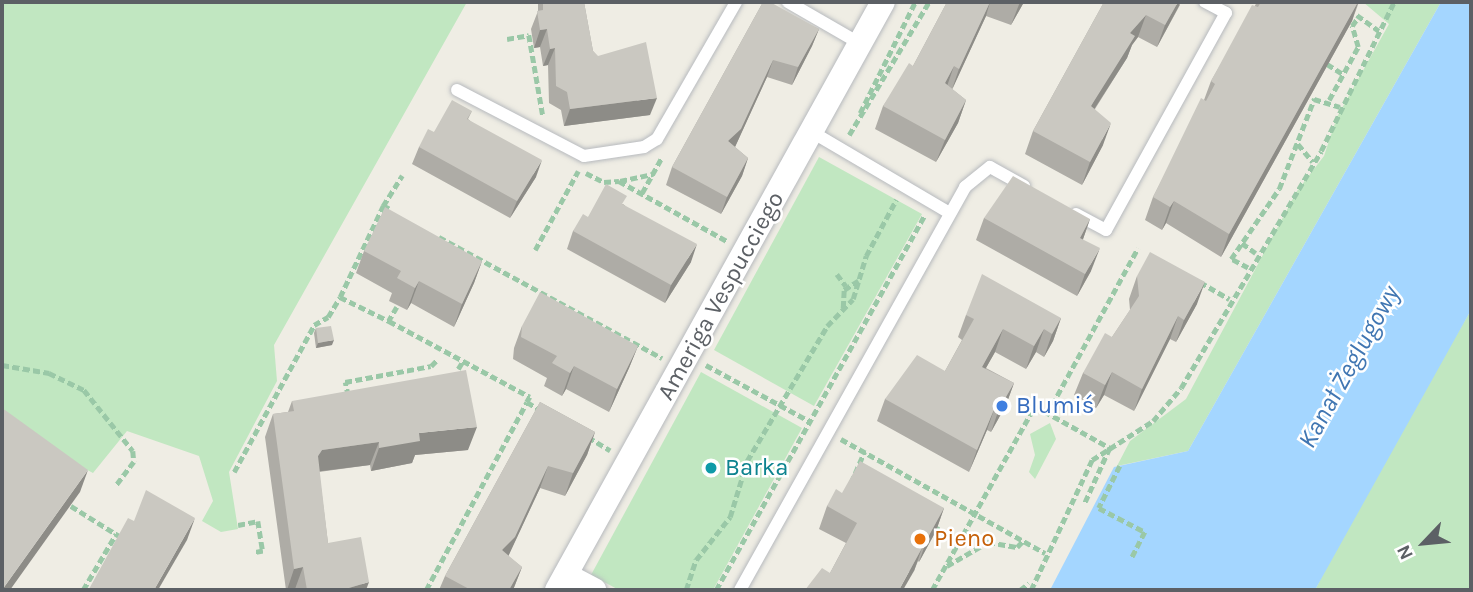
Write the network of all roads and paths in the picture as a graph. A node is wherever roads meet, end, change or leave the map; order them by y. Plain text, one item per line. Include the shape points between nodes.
1 (736, 2) edge
2 (788, 2) edge
3 (883, 2) edge
4 (915, 2) edge
5 (929, 2) edge
6 (1205, 2) edge
7 (1394, 2) edge
8 (1350, 9) edge
9 (1359, 16) junction
10 (1379, 31) junction
11 (507, 38) dead end
12 (859, 43) junction
13 (1327, 64) edge
14 (1343, 74) junction
15 (457, 90) dead end
16 (1329, 100) junction
17 (1340, 107) junction
18 (858, 117) junction
19 (545, 124) dead end
20 (812, 132) junction
21 (846, 140) dead end
22 (1298, 144) junction
23 (1313, 162) junction
24 (653, 174) dead end
25 (402, 175) dead end
26 (619, 181) junction
27 (904, 186) junction
28 (1279, 189) junction
29 (1036, 192) edge
30 (1290, 195) junction
31 (932, 202) junction
32 (1059, 205) edge
33 (383, 206) junction
34 (948, 212) junction
35 (395, 213) edge
36 (430, 232) edge
37 (1242, 243) junction
38 (1138, 248) dead end
39 (535, 250) dead end
40 (746, 251) junction
41 (1256, 253) junction
42 (1222, 254) edge
43 (1231, 259) junction
44 (1248, 268) junction
45 (837, 274) dead end
46 (858, 281) junction
47 (1200, 282) edge
48 (846, 286) junction
49 (340, 297) junction
50 (1230, 299) junction
51 (397, 307) dead end
52 (843, 308) junction
53 (389, 321) junction
54 (672, 351) dead end
55 (438, 359) dead end
56 (463, 361) junction
57 (701, 363) dead end
58 (2, 365) edge
59 (458, 369) edge
60 (527, 402) junction
61 (351, 407) edge
62 (783, 407) junction
63 (1047, 414) junction
64 (549, 415) edge
65 (808, 421) junction
66 (829, 432) junction
67 (582, 433) edge
68 (1110, 448) junction
69 (864, 452) junction
70 (629, 461) junction
71 (1120, 466) dead end
72 (234, 472) dead end
73 (115, 487) dead end
74 (859, 487) edge
75 (1085, 503) dead end
76 (71, 506) edge
77 (975, 513) junction
78 (927, 523) edge
79 (238, 524) dead end
80 (116, 534) junction
81 (128, 541) edge
82 (960, 541) junction
83 (1023, 541) junction
84 (253, 553) dead end
85 (1045, 553) junction
86 (1131, 559) dead end
87 (947, 566) junction
88 (1030, 582) junction
89 (562, 583) edge
90 (83, 590) edge
91 (426, 590) edge
92 (594, 590) edge
93 (685, 590) edge
94 (716, 590) edge
95 (740, 590) edge
96 (932, 590) edge
97 (1020, 590) edge
98 (1031, 590) edge

1 - 15 lane via 657,139 645,147 584,156
2 - 12 lane
3 - 12 street, Ameriga Vespucciego
4 - 18 path
5 - 18 path via 879,95
6 - 32 lane via 1226,13 1106,230
7 - 10 path
8 - 9 path
9 - 10 path
9 - 14 path via 1352,26 1358,47
10 - 17 path
11 - 19 path via 528,35
12 - 20 street, Ameriga Vespucciego
13 - 14 path
14 - 16 path
16 - 17 path
16 - 22 path via 1314,99
17 - 23 path
18 - 21 path
20 - 27 lane
20 - 40 street, Ameriga Vespucciego
22 - 23 path
22 - 28 path
23 - 30 path
24 - 26 path
25 - 33 path
26 - 39 path via 604,183 580,167
26 - 40 path
27 - 31 lane
27 - 46 path
28 - 30 path
28 - 37 path
29 - 34 lane via 990,167
30 - 41 path
31 - 34 lane
31 - 65 path
33 - 35 path
33 - 49 path
34 - 66 lane
36 - 54 path via 666,360
37 - 41 path
37 - 43 path
38 - 63 path
40 - 70 street, Ameriga Vespucciego
41 - 44 path
42 - 43 path
43 - 44 path
44 - 50 path
45 - 48 path
46 - 48 path
46 - 52 path
47 - 50 path
48 - 52 path
49 - 53 path
49 - 72 path via 328,317 314,325
50 - 68 path via 1168,405
51 - 53 path
52 - 62 path
53 - 56 path
55 - 61 path via 431,366 345,382
56 - 59 path
56 - 60 path via 530,397
57 - 62 path
58 - 73 path via 66,378 92,398 135,457
60 - 64 path
60 - 91 path
62 - 65 path
62 - 93 path via 747,461 730,517 696,560
63 - 68 path
63 - 77 path via 1035,406
65 - 66 path
65 - 94 path
66 - 69 path
66 - 95 lane
67 - 70 path
68 - 75 path
68 - 85 path via 1091,460
69 - 74 path via 848,481
69 - 77 path
70 - 89 street, Ameriga Vespucciego
71 - 86 path via 1099,508 1145,532
76 - 80 path
77 - 82 path
77 - 83 path
78 - 82 path
79 - 84 path via 258,521 263,551
80 - 81 path
80 - 90 path
82 - 87 path
83 - 85 path
83 - 87 path via 1017,547 988,542
85 - 88 path
87 - 96 path
88 - 97 path
88 - 98 path
89 - 92 street

